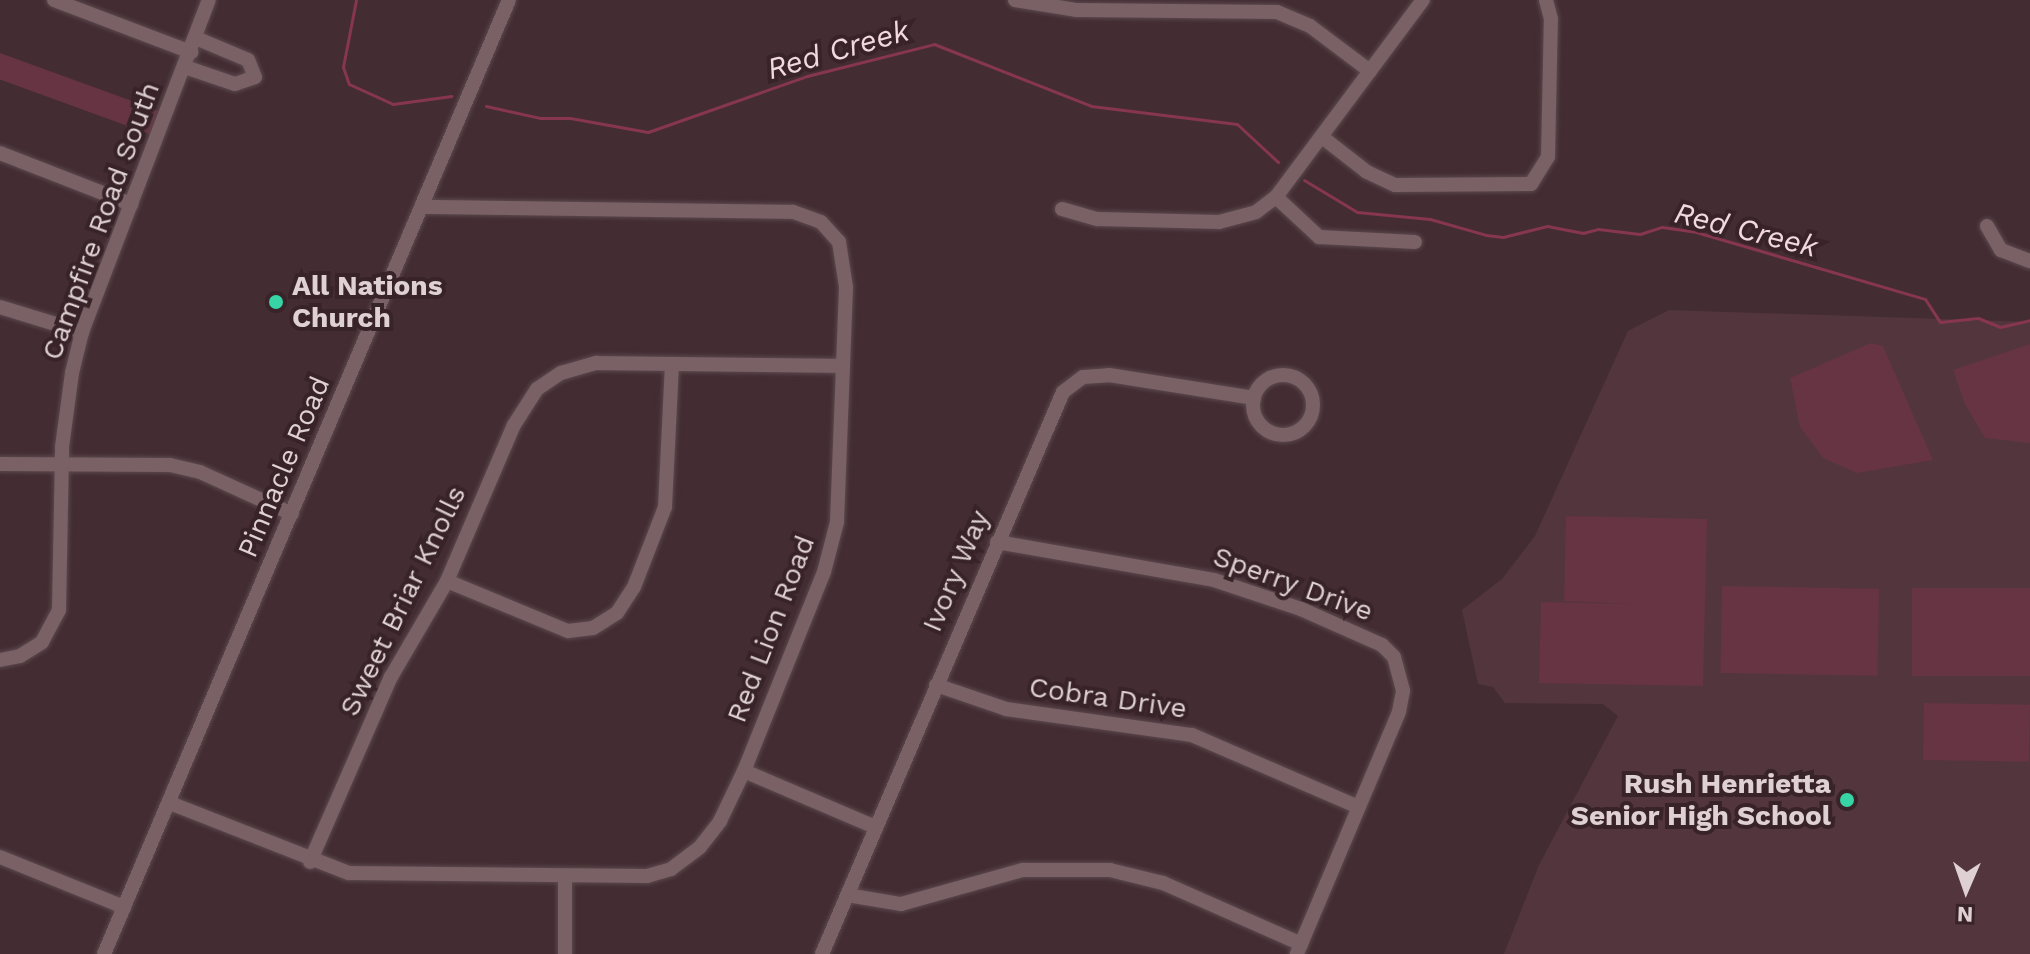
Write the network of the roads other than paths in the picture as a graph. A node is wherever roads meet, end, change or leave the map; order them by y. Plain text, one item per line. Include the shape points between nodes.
1 (54, 0) edge
2 (209, 0) edge
3 (509, 0) edge
4 (1015, 0) edge
5 (1423, 0) edge
6 (1546, 0) edge
7 (1128, 5) edge
8 (1277, 6) edge
9 (193, 45) junction
10 (185, 67) junction
11 (1370, 71) junction
12 (1322, 137) junction
13 (0, 153) edge
14 (1276, 197) junction
15 (131, 204) junction
16 (423, 207) junction
17 (1062, 209) dead end
18 (1987, 226) dead end
19 (1415, 242) dead end
20 (2030, 261) edge
21 (0, 307) edge
22 (82, 332) junction
23 (672, 364) junction
24 (843, 366) junction
25 (1254, 398) junction
26 (0, 464) edge
27 (63, 465) junction
28 (292, 514) junction
29 (997, 542) junction
30 (447, 581) junction
31 (0, 660) edge
32 (936, 685) junction
33 (744, 771) junction
34 (170, 803) junction
35 (1358, 807) junction
36 (875, 827) junction
37 (0, 857) edge
38 (310, 862) junction
39 (565, 876) junction
40 (847, 895) junction
41 (124, 907) junction
42 (1299, 949) edge
43 (104, 954) edge
44 (565, 954) edge
45 (822, 954) edge

1 - 9 street
2 - 9 street, Campfire Road South
3 - 16 street, Pinnacle Road
4 - 7 street via 1077,10
5 - 11 street
6 - 12 street via 1551,19 1548,157 1531,184 1395,185 1367,172
7 - 8 street
8 - 11 street
9 - 10 street, Campfire Road South
9 - 10 street via 248,60 255,77 235,84
10 - 15 street, Campfire Road South
11 - 12 street
12 - 14 street
13 - 15 street
14 - 17 street via 1256,212 1219,222 1098,219
14 - 19 street via 1319,237
15 - 22 street, Campfire Road South
16 - 24 street, Red Lion Road via 793,212 812,217 835,235 844,258
16 - 28 street, Pinnacle Road
18 - 20 street via 2001,250
21 - 22 street
22 - 27 street, Campfire Road South via 68,398
23 - 24 street, Sweet Briar Knolls
23 - 30 street, Sweet Briar Knolls via 585,365 537,389 514,425
23 - 30 street via 665,507 634,587 617,613 593,628 568,631
24 - 33 street, Red Lion Road via 843,468 831,548
25 - 25 street via 1256,417 1269,431 1289,434 1311,416 1307,388 1291,377 1272,377
25 - 29 street, Ivory Way via 1109,375 1073,382 1056,403
26 - 27 street
27 - 28 street via 186,468
27 - 31 street, Campfire Road South via 59,610 42,642 20,656
28 - 34 street, Pinnacle Road
29 - 32 street, Ivory Way
29 - 35 street, Sperry Drive via 1214,580 1301,609 1382,645 1399,666 1402,702
30 - 38 street, Sweet Briar Knolls via 391,677
32 - 35 street, Cobra Drive via 1006,709 1192,735
32 - 36 street, Ivory Way
33 - 36 street
33 - 39 street, Red Lion Road via 720,821 682,862 647,876
34 - 38 street, Red Lion Road
34 - 41 street, Pinnacle Road
35 - 42 street, Sperry Drive
36 - 40 street, Ivory Way
37 - 41 street
38 - 39 street, Red Lion Road via 360,874
39 - 44 street
40 - 42 street via 901,904 1023,870 1110,870 1163,883
40 - 45 street, Ivory Way
41 - 43 street, Pinnacle Road

